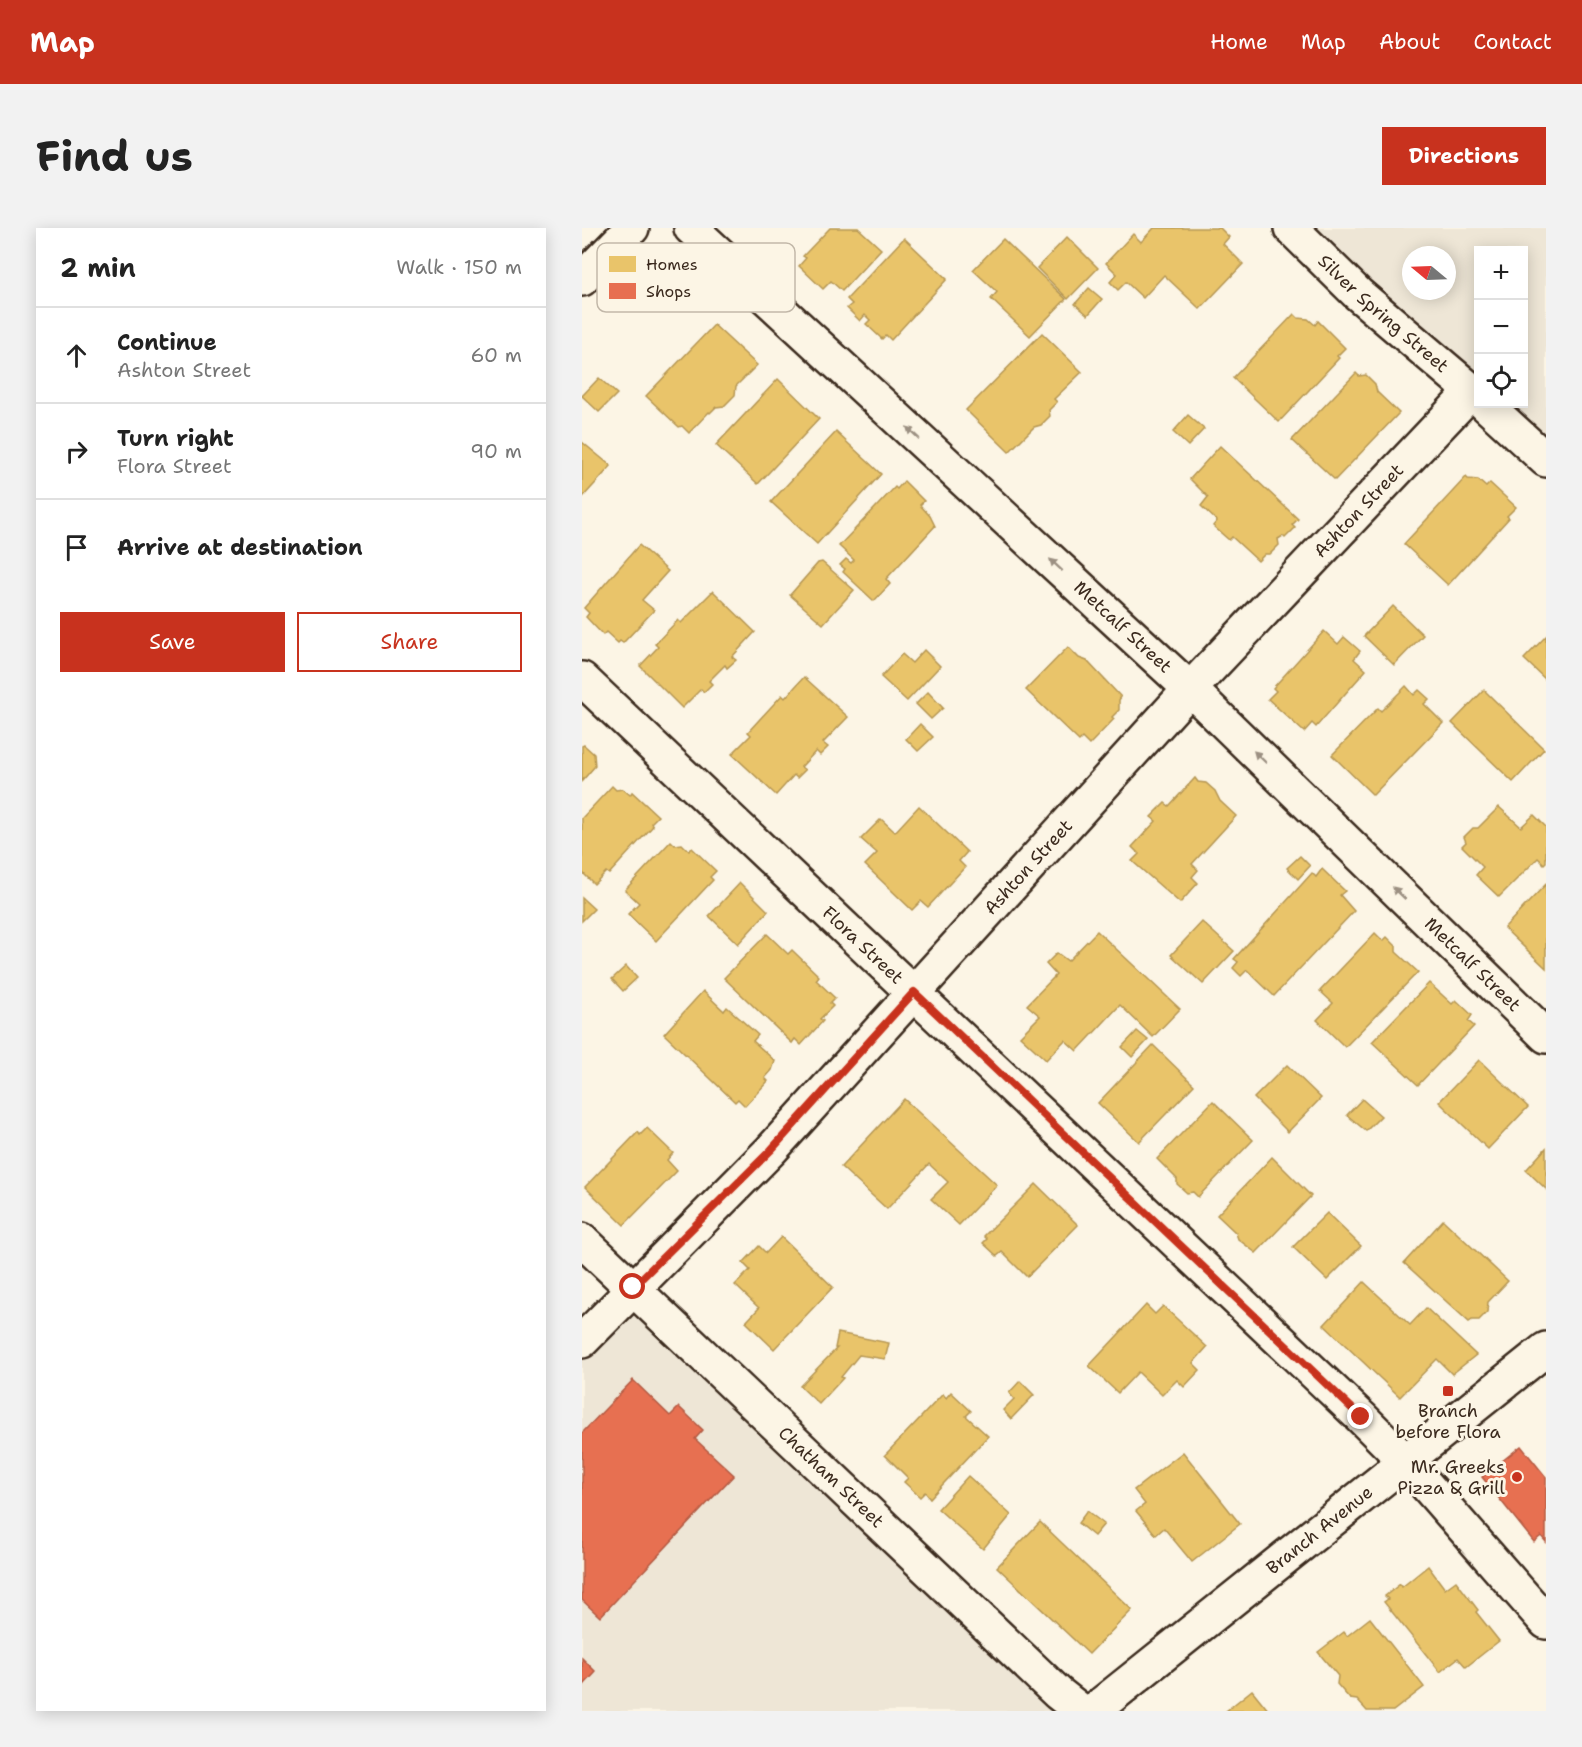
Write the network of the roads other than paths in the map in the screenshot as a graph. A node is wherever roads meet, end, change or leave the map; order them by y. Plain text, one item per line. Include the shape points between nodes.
1 (632, 228) edge
2 (691, 228) edge
3 (1291, 228) edge
4 (617, 243) edge
5 (707, 243) edge
6 (597, 264) edge
7 (582, 279) edge
8 (782, 312) edge
9 (1474, 393) edge
10 (1474, 402) edge
11 (1491, 408) edge
12 (1546, 460) edge
13 (582, 679) edge
14 (1190, 689) junction
15 (914, 992) junction
16 (1546, 1036) edge
17 (582, 1240) edge
18 (633, 1287) junction
19 (582, 1341) edge
20 (1546, 1349) edge
21 (1406, 1462) junction
22 (1546, 1622) edge
23 (1081, 1711) edge
24 (1093, 1711) edge

1 - 4 street
5 -> 2 street, Metcalf Street
3 - 9 street, Silver Spring Street via 1358,294
6 - 7 street
14 -> 8 street, Metcalf Street
10 - 14 street, Ashton Street
11 - 12 street, Silver Spring Street
13 - 15 street, Flora Street
14 - 15 street, Ashton Street
16 -> 14 street, Metcalf Street
15 - 18 street, Ashton Street via 771,1150
15 - 21 street, Flora Street
17 - 18 street, Chatham Street
18 - 19 street, Ashton Street
18 - 23 street, Chatham Street
20 - 21 street, Branch Avenue
21 - 22 street, Flora Street
21 - 24 street, Branch Avenue

